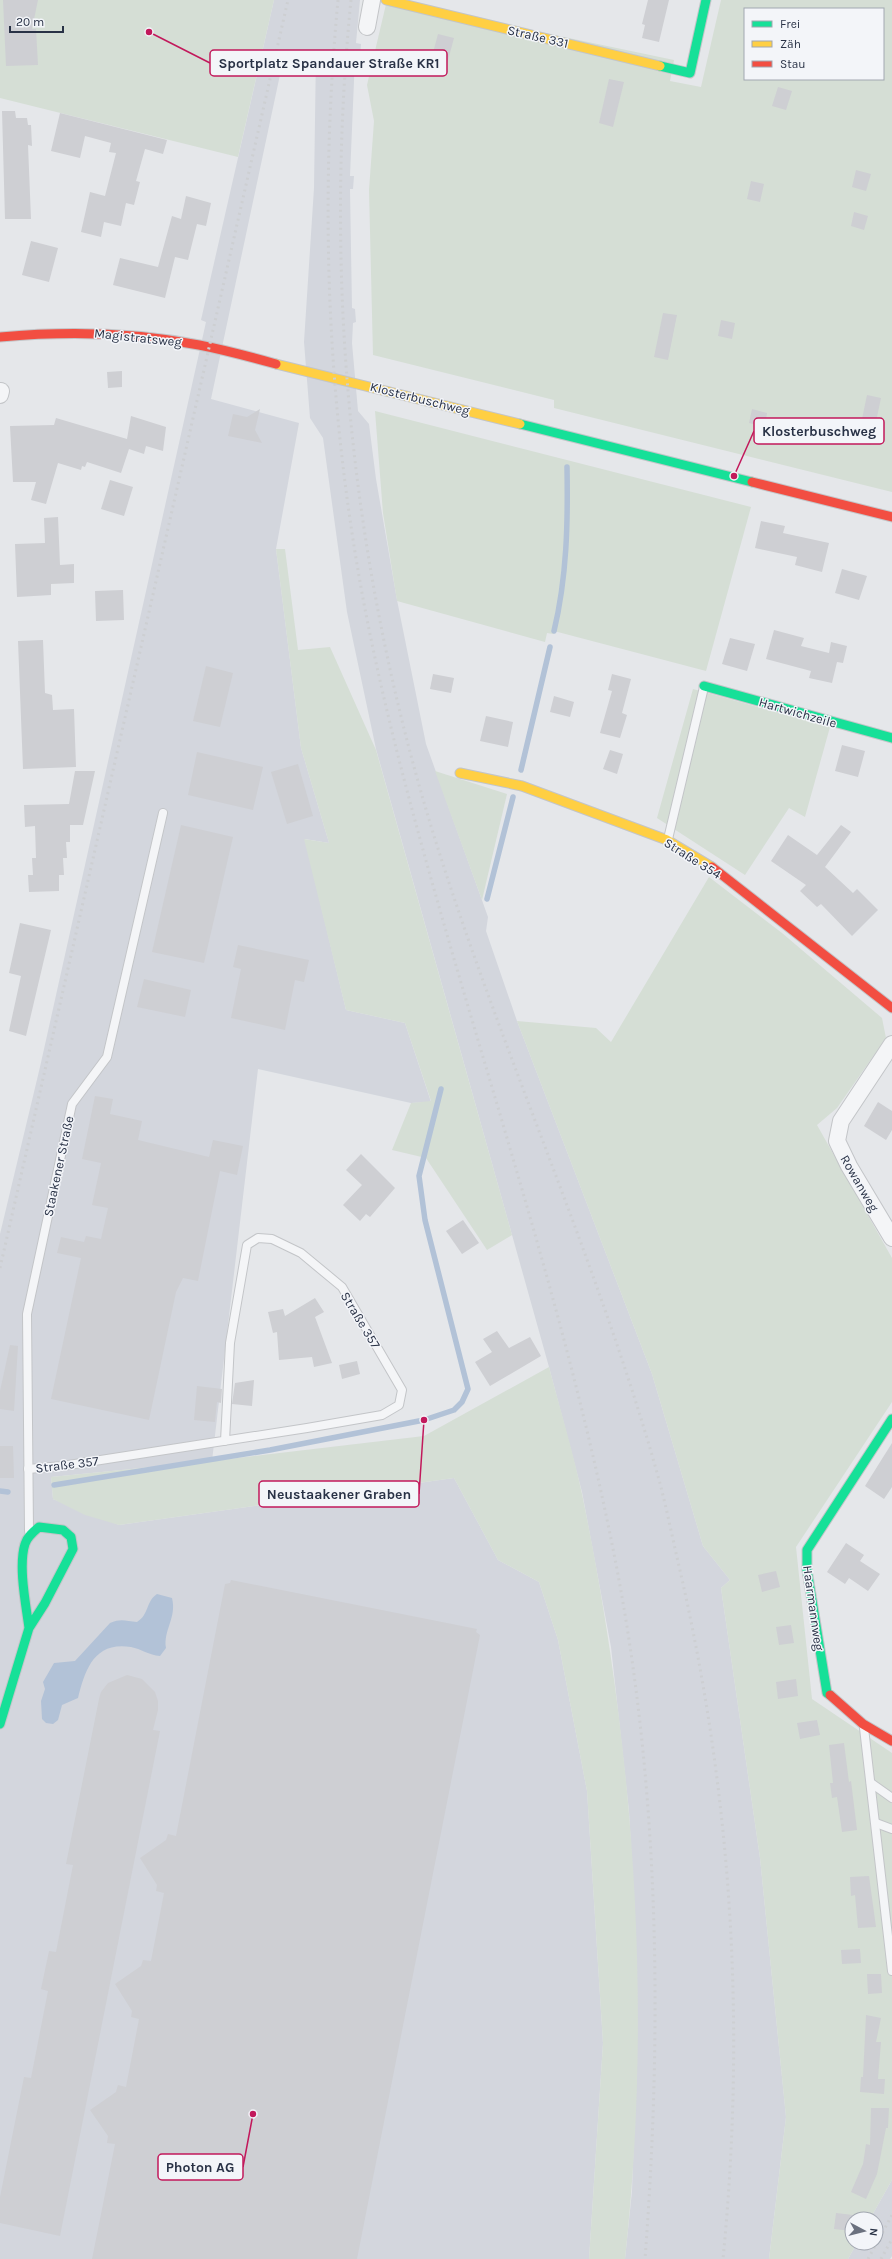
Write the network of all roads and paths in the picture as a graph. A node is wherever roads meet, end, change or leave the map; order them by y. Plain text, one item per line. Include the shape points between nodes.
1 (372, 0) edge
2 (386, 0) edge
3 (706, 0) edge
4 (367, 27) dead end
5 (0, 337) edge
6 (274, 363) joint
7 (892, 517) edge
8 (704, 686) joint
9 (892, 738) edge
10 (460, 773) dead end
11 (163, 813) dead end
12 (667, 840) junction
13 (892, 1008) edge
14 (892, 1044) edge
15 (892, 1238) edge
16 (892, 1419) edge
17 (225, 1441) junction
18 (28, 1469) junction
19 (30, 1534) junction
20 (29, 1628) junction
21 (0, 1724) edge
22 (863, 1724) junction
23 (892, 1741) edge
24 (871, 1783) junction
25 (892, 1798) edge
26 (876, 1823) junction
27 (892, 1829) edge
28 (892, 1971) edge

1 - 4 street
2 - 3 street, Straße 331 via 690,73
5 - 6 street, Magistratsweg via 68,332 132,334 201,345
6 - 7 street, Klosterbuschweg
8 - 9 street, Hartwichzeile
8 - 12 lane
10 - 12 street, Straße 354 via 522,786
11 - 18 lane, Staakener Straße via 107,1057 72,1104 27,1314
12 - 13 street, Straße 354 via 711,867
14 - 15 street, Rowanweg via 841,1121 837,1141
16 - 22 street, Haarmannweg via 807,1550 807,1570 827,1693
17 - 17 lane, Straße 357 via 230,1343 247,1245 258,1238 272,1239 301,1253 342,1287 402,1390 399,1405 382,1415
17 - 18 lane, Straße 357
18 - 19 lane, Staakener Straße
19 - 20 street, Staakener Straße via 24,1545
19 - 20 street, Staakener Straße via 39,1527 63,1530 71,1537 73,1549
20 - 21 street, Staakener Straße
22 - 23 street, Haarmannweg
22 - 24 lane
24 - 25 lane
24 - 26 lane
26 - 27 lane
26 - 28 lane

